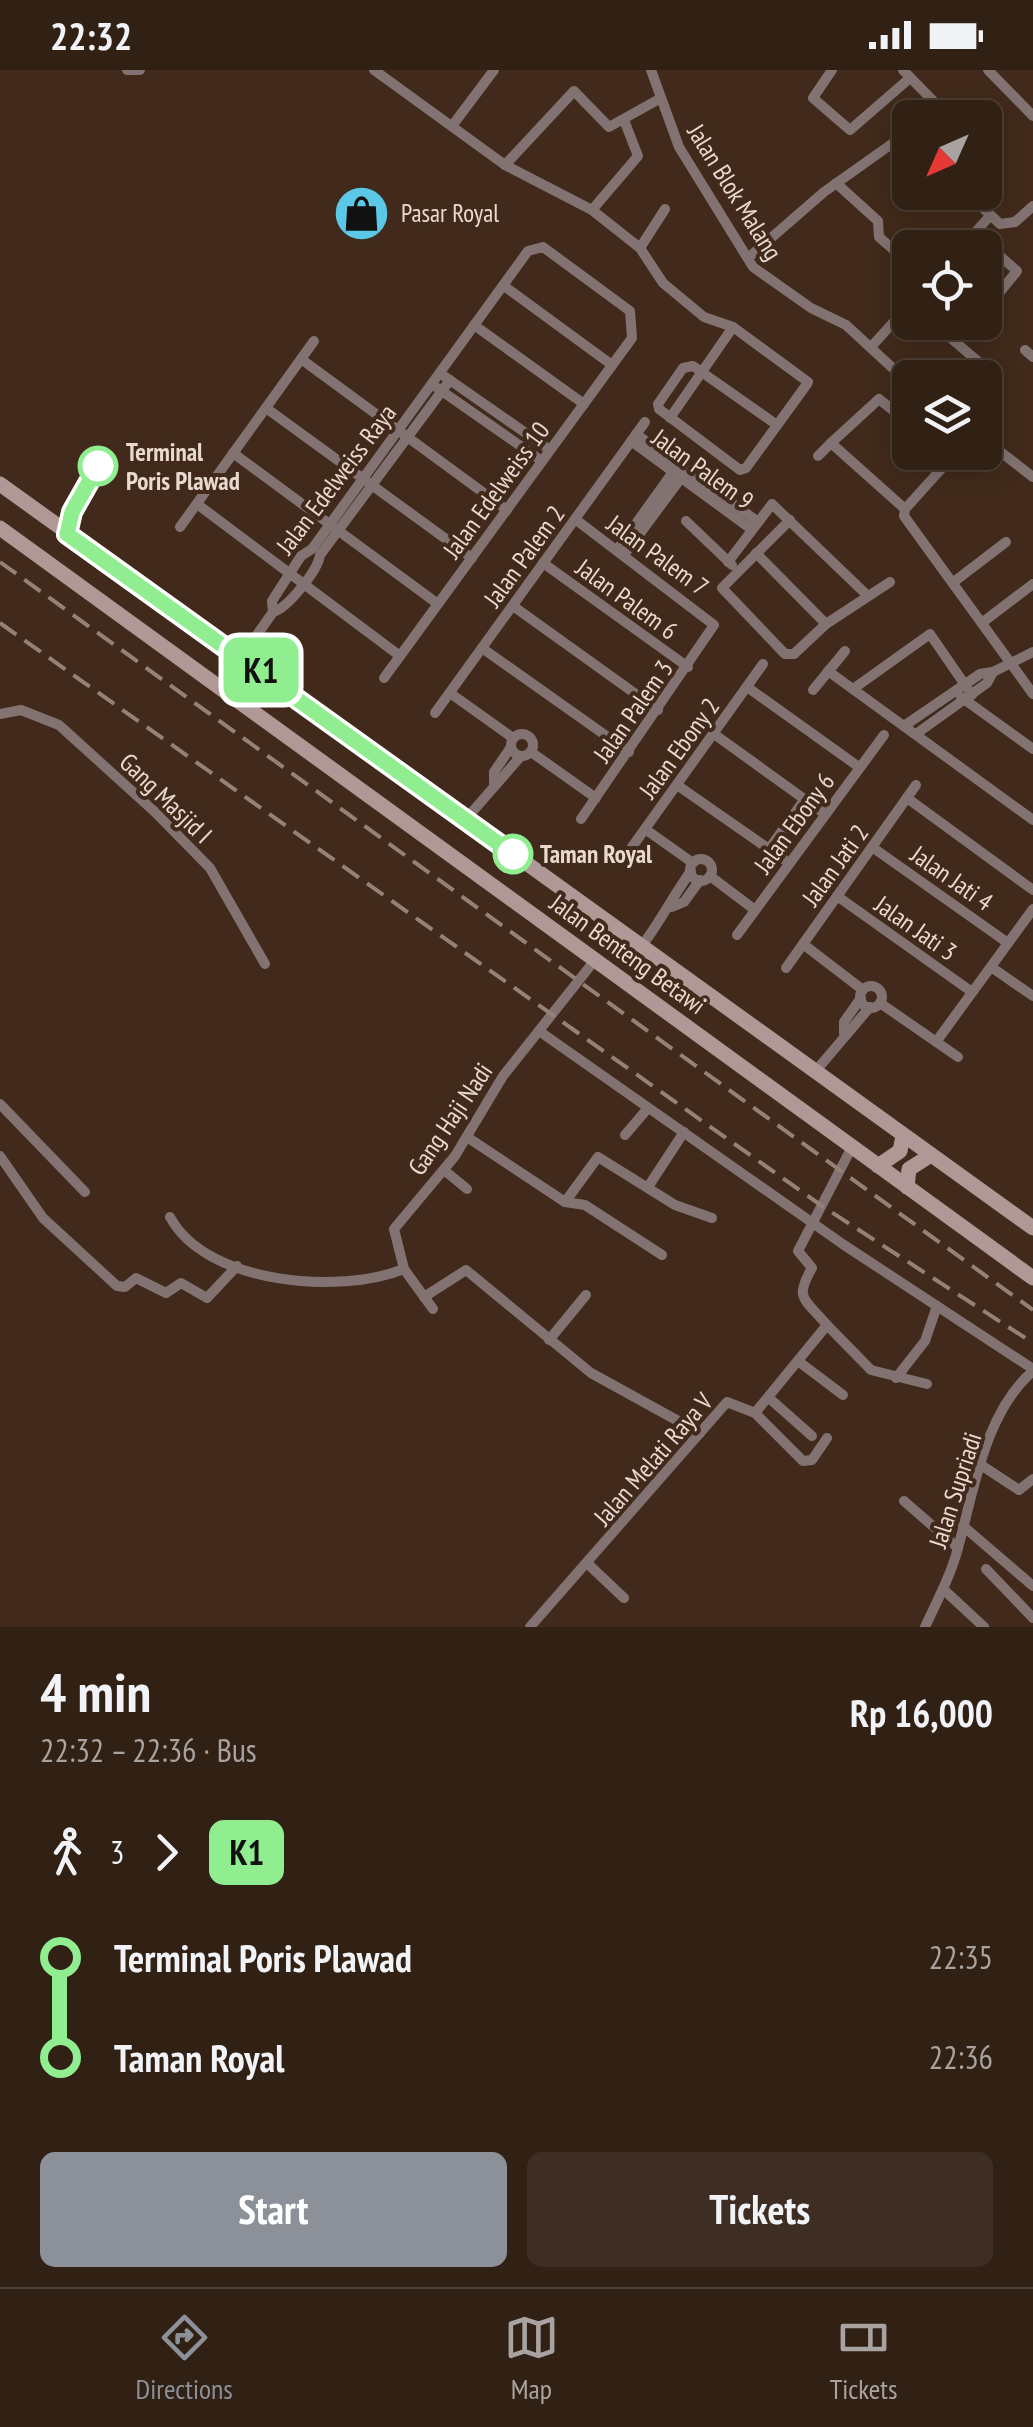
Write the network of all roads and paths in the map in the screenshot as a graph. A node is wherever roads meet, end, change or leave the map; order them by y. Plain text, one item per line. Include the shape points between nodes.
1 (127, 70) edge
2 (140, 70) edge
3 (374, 70) edge
4 (651, 70) edge
5 (832, 70) edge
6 (988, 70) edge
7 (488, 72) edge
8 (906, 74) edge
9 (661, 98) junction
10 (932, 100) edge
11 (1033, 115) edge
12 (624, 120) junction
13 (452, 126) junction
14 (892, 144) edge
15 (505, 165) junction
16 (836, 183) junction
17 (1033, 206) edge
18 (665, 209) dead end
19 (592, 210) junction
20 (983, 210) edge
21 (989, 217) junction
22 (977, 230) edge
23 (640, 248) junction
24 (892, 248) edge
25 (748, 258) junction
26 (1002, 258) edge
27 (504, 286) junction
28 (1002, 288) edge
29 (892, 324) edge
30 (474, 325) junction
31 (734, 327) junction
32 (954, 340) edge
33 (314, 341) dead end
34 (956, 342) joint
35 (871, 347) junction
36 (301, 359) junction
37 (976, 360) edge
38 (612, 366) junction
39 (892, 367) edge
40 (704, 371) junction
41 (445, 376) junction
42 (432, 384) junction
43 (442, 391) junction
44 (584, 404) junction
45 (266, 408) junction
46 (892, 409) edge
47 (670, 418) junction
48 (645, 422) dead end
49 (777, 425) junction
50 (403, 434) junction
51 (634, 438) junction
52 (830, 442) junction
53 (550, 450) junction
54 (233, 453) junction
55 (1002, 453) edge
56 (818, 456) dead end
57 (542, 462) junction
58 (940, 470) edge
59 (677, 475) junction
60 (1033, 477) edge
61 (368, 482) junction
62 (0, 484) edge
63 (197, 504) junction
64 (904, 509) junction
65 (507, 510) junction
66 (575, 519) junction
67 (790, 520) junction
68 (686, 521) dead end
69 (754, 525) junction
70 (180, 527) dead end
71 (0, 528) edge
72 (334, 528) junction
73 (1006, 542) dead end
74 (756, 552) junction
75 (620, 553) junction
76 (472, 558) junction
77 (543, 563) junction
78 (733, 567) junction
79 (291, 574) junction
80 (955, 581) junction
81 (302, 582) junction
82 (890, 582) dead end
83 (1033, 584) edge
84 (868, 596) junction
85 (438, 604) junction
86 (512, 606) junction
87 (273, 612) junction
88 (983, 622) junction
89 (826, 624) junction
90 (714, 625) joint
91 (482, 648) junction
92 (845, 650) dead end
93 (1033, 652) edge
94 (242, 656) junction
95 (400, 656) junction
96 (764, 664) dead end
97 (1010, 664) junction
98 (688, 667) junction
99 (828, 671) junction
100 (384, 678) dead end
101 (748, 687) junction
102 (853, 689) junction
103 (813, 690) dead end
104 (964, 692) junction
105 (450, 693) junction
106 (1033, 694) edge
107 (658, 710) junction
108 (435, 713) dead end
109 (0, 714) edge
110 (904, 726) junction
111 (714, 734) junction
112 (916, 734) junction
113 (884, 735) dead end
114 (512, 742) junction
115 (1033, 748) edge
116 (628, 752) junction
117 (526, 754) junction
118 (859, 767) junction
119 (494, 782) junction
120 (677, 784) junction
121 (916, 785) dead end
122 (596, 798) junction
123 (907, 798) junction
124 (805, 799) junction
125 (825, 814) junction
126 (1032, 817) edge
127 (582, 819) dead end
128 (466, 820) junction
129 (645, 829) junction
130 (872, 846) junction
131 (769, 849) junction
132 (627, 854) dead end
133 (789, 863) junction
134 (692, 867) junction
135 (705, 878) junction
136 (1033, 890) edge
137 (837, 896) junction
138 (672, 907) junction
139 (1033, 909) edge
140 (755, 910) junction
141 (738, 934) dead end
142 (1008, 943) junction
143 (803, 944) junction
144 (642, 948) junction
145 (595, 960) junction
146 (265, 964) dead end
147 (991, 967) junction
148 (786, 968) dead end
149 (972, 992) junction
150 (862, 994) junction
151 (1033, 996) edge
152 (875, 1005) junction
153 (539, 1031) junction
154 (844, 1034) junction
155 (936, 1042) junction
156 (958, 1057) dead end
157 (814, 1074) junction
158 (0, 1104) edge
159 (648, 1108) junction
160 (684, 1132) junction
161 (626, 1135) dead end
162 (903, 1136) junction
163 (467, 1137) junction
164 (852, 1147) junction
165 (931, 1155) junction
166 (0, 1156) edge
167 (878, 1166) junction
168 (444, 1170) junction
169 (648, 1187) junction
170 (907, 1187) junction
171 (468, 1189) dead end
172 (85, 1192) dead end
173 (565, 1202) junction
174 (170, 1216) dead end
175 (712, 1218) dead end
176 (812, 1222) junction
177 (1033, 1228) edge
178 (662, 1255) dead end
179 (236, 1266) junction
180 (404, 1269) junction
181 (1032, 1276) edge
182 (586, 1295) dead end
183 (424, 1298) junction
184 (936, 1306) junction
185 (433, 1309) dead end
186 (827, 1325) junction
187 (548, 1340) junction
188 (798, 1361) junction
189 (1033, 1370) edge
190 (896, 1378) junction
191 (927, 1384) dead end
192 (843, 1395) dead end
193 (769, 1398) junction
194 (754, 1413) junction
195 (700, 1433) junction
196 (812, 1436) dead end
197 (827, 1438) dead end
198 (981, 1465) junction
199 (1033, 1479) edge
200 (904, 1501) dead end
201 (963, 1526) junction
202 (958, 1548) junction
203 (588, 1564) junction
204 (986, 1569) dead end
205 (1033, 1586) edge
206 (943, 1589) junction
207 (624, 1598) dead end
208 (1033, 1618) edge
209 (530, 1627) edge
210 (925, 1627) edge
211 (984, 1627) edge

1 - 2 street
3 - 13 street
4 - 9 street, Jalan Blok Malang
5 - 8 street via 814,100 850,130
6 - 11 street
7 - 13 street
8 - 10 street
9 - 12 street
9 - 25 street, Jalan Blok Malang via 680,147
12 - 15 street via 604,126 574,90
12 - 19 street via 639,154
13 - 15 street
14 - 16 street
15 - 19 street
16 - 24 street via 878,221 879,237
16 - 25 street
17 - 21 street via 1011,224
18 - 23 street
19 - 23 street
20 - 21 street
21 - 22 street
23 - 31 street via 664,283 704,316
25 - 35 street, Jalan Blok Malang via 764,278
26 - 28 street via 1016,270
27 - 30 street
27 - 38 street
27 - 38 street, Jalan Edelweiss 10 via 536,246 630,311 632,338
29 - 35 street
30 - 41 street
30 - 44 street
31 - 40 street
31 - 49 street via 806,378
32 - 34 street
33 - 36 street
34 - 37 street
35 - 39 street, Jalan Blok Malang
36 - 45 street
36 - 50 street
38 - 44 street, Jalan Edelweiss 10
40 - 47 street
40 - 47 street via 683,368 658,404
40 - 49 street
41 - 42 street, Jalan Edelweiss Raya
41 - 43 street, Jalan Edelweiss Raya
41 - 53 street
42 - 43 street
42 - 50 street, Jalan Edelweiss Raya
43 - 50 street, Jalan Edelweiss Raya
43 - 57 street
44 - 53 street, Jalan Edelweiss 10
45 - 54 street
45 - 61 street
46 - 52 street via 879,399
47 - 49 street via 740,470
48 - 51 street, Jalan Palem 2
50 - 61 street, Jalan Edelweiss Raya
50 - 65 street
51 - 59 street, Jalan Palem 9
51 - 66 street, Jalan Palem 2
51 - 69 street, Jalan Palem 9
52 - 56 street
52 - 64 street
53 - 57 street, Jalan Edelweiss 10
54 - 63 street
54 - 72 street
55 - 60 street
57 - 65 street, Jalan Edelweiss 10
58 - 64 street
59 - 69 street, Jalan Palem 9
59 - 75 street
61 - 72 street, Jalan Edelweiss Raya
61 - 76 street
62 - 94 main road, Jalan Benteng Betawi
63 - 70 street
63 - 79 street
64 - 80 street
65 - 76 street, Jalan Edelweiss 10
66 - 75 street, Jalan Palem 7
66 - 77 street, Jalan Palem 2
67 - 69 street via 772,504
67 - 74 street
67 - 84 street
68 - 78 street
69 - 78 street
71 - 145 main road, Jalan Benteng Betawi
72 - 79 street, Jalan Edelweiss Raya
72 - 81 street, Jalan Edelweiss Raya
72 - 85 street
73 - 80 street
74 - 78 street
74 - 89 street
75 - 90 street, Jalan Palem 7
76 - 85 street, Jalan Edelweiss 10
77 - 86 street, Jalan Palem 2
77 - 98 street, Jalan Palem 6
78 - 89 street via 722,588 790,656
79 - 81 street
79 - 87 street, Jalan Edelweiss Raya via 272,601
80 - 88 street
81 - 87 street, Jalan Edelweiss Raya via 282,610
81 - 95 street
82 - 84 street
83 - 88 street
84 - 89 street
85 - 95 street, Jalan Edelweiss 10
86 - 91 street, Jalan Palem 2
86 - 107 street
87 - 94 street, Jalan Edelweiss Raya
88 - 97 street
90 - 98 street, Jalan Palem 3
91 - 105 street, Jalan Palem 2
91 - 116 street
92 - 99 street
93 - 97 street
94 - 128 main road, Jalan Benteng Betawi
95 - 100 street, Jalan Edelweiss 10
96 - 101 street, Jalan Ebony 2
97 - 104 street via 980,674
97 - 106 street
98 - 107 street, Jalan Palem 3
99 - 102 street
99 - 103 street
101 - 111 street, Jalan Ebony 2
101 - 118 street
102 - 104 street via 930,634
102 - 110 street
104 - 110 street
104 - 112 street
104 - 115 street
105 - 108 street, Jalan Palem 2
105 - 114 street
107 - 116 street, Jalan Palem 3
109 - 146 street, Gang Masjid I via 21,710 59,726 155,812 210,868
110 - 112 street
111 - 120 street, Jalan Ebony 2
111 - 124 street
112 - 126 street
113 - 118 street, Jalan Ebony 6
114 - 117 street
114 - 117 street via 528,736
114 - 119 street
116 - 122 street, Jalan Palem 3
117 - 119 street
117 - 122 street
118 - 125 street, Jalan Ebony 6
119 - 128 street
120 - 129 street, Jalan Ebony 2
120 - 131 street
121 - 123 street, Jalan Jati 2
122 - 127 street, Jalan Palem 3
123 - 130 street, Jalan Jati 2
123 - 136 street
124 - 125 street
124 - 131 street
125 - 133 street, Jalan Ebony 6
128 - 144 main road, Jalan Benteng Betawi
129 - 132 street, Jalan Ebony 2
129 - 134 street
130 - 137 street, Jalan Jati 2
130 - 142 street, Jalan Jati 4
131 - 133 street
133 - 140 street, Jalan Ebony 6
134 - 135 street
134 - 135 street via 708,861
134 - 138 street
135 - 138 street
135 - 140 street
137 - 143 street, Jalan Jati 2
137 - 149 street, Jalan Jati 3
138 - 144 street
139 - 142 street
140 - 141 street, Jalan Ebony 6
142 - 147 street
143 - 148 street, Jalan Jati 2
143 - 150 street
144 - 157 main road, Jalan Benteng Betawi
145 - 153 street, Gang Haji Nadi
145 - 164 main road, Jalan Benteng Betawi
147 - 149 street
147 - 151 street
149 - 155 street
150 - 152 street
150 - 152 street via 878,988
150 - 154 street
152 - 154 street
152 - 155 street
153 - 159 street
153 - 163 street, Gang Haji Nadi via 486,1100
154 - 157 street
155 - 156 street
157 - 162 main road, Jalan Benteng Betawi
158 - 172 street
159 - 160 street
159 - 161 street
160 - 169 street
160 - 176 street
162 - 165 main road, Jalan Benteng Betawi
162 - 167 main road via 900,1151
163 - 168 street, Gang Haji Nadi
163 - 173 street
164 - 167 main road, Jalan Benteng Betawi
164 - 176 street
165 - 170 main road via 910,1169
165 - 177 main road, Jalan Benteng Betawi
166 - 179 street via 44,1218 117,1286 136,1278 166,1294 181,1283 210,1298
167 - 170 main road, Jalan Benteng Betawi
168 - 171 street
168 - 180 street, Gang Haji Nadi via 394,1230
169 - 173 street via 598,1157
169 - 175 street
170 - 181 main road, Jalan Benteng Betawi
173 - 178 street via 585,1206
174 - 179 street via 190,1244
176 - 184 street
176 - 186 street via 798,1250 811,1271 798,1288
179 - 180 street via 266,1278 293,1279 358,1280
180 - 183 street, Gang Haji Nadi
182 - 187 street
183 - 185 street, Gang Haji Nadi
183 - 187 street via 466,1270
184 - 189 street
184 - 190 street via 925,1341
186 - 188 street, Jalan Melati Raya V
186 - 190 street via 872,1370
187 - 195 street via 591,1373
188 - 192 street
188 - 193 street, Jalan Melati Raya V
189 - 198 street, Jalan Supriadi via 1013,1390
190 - 191 street
193 - 194 street, Jalan Melati Raya V
193 - 196 street
194 - 195 street, Jalan Melati Raya V via 730,1400
194 - 197 street via 803,1462
195 - 203 street, Jalan Melati Raya V
198 - 199 street via 1019,1490
198 - 201 street, Jalan Supriadi
200 - 202 street
201 - 202 street, Jalan Supriadi
201 - 205 street
202 - 206 street, Jalan Supriadi
203 - 207 street
203 - 209 street, Jalan Melati Raya V
204 - 208 street
206 - 210 street, Jalan Supriadi
206 - 211 street

